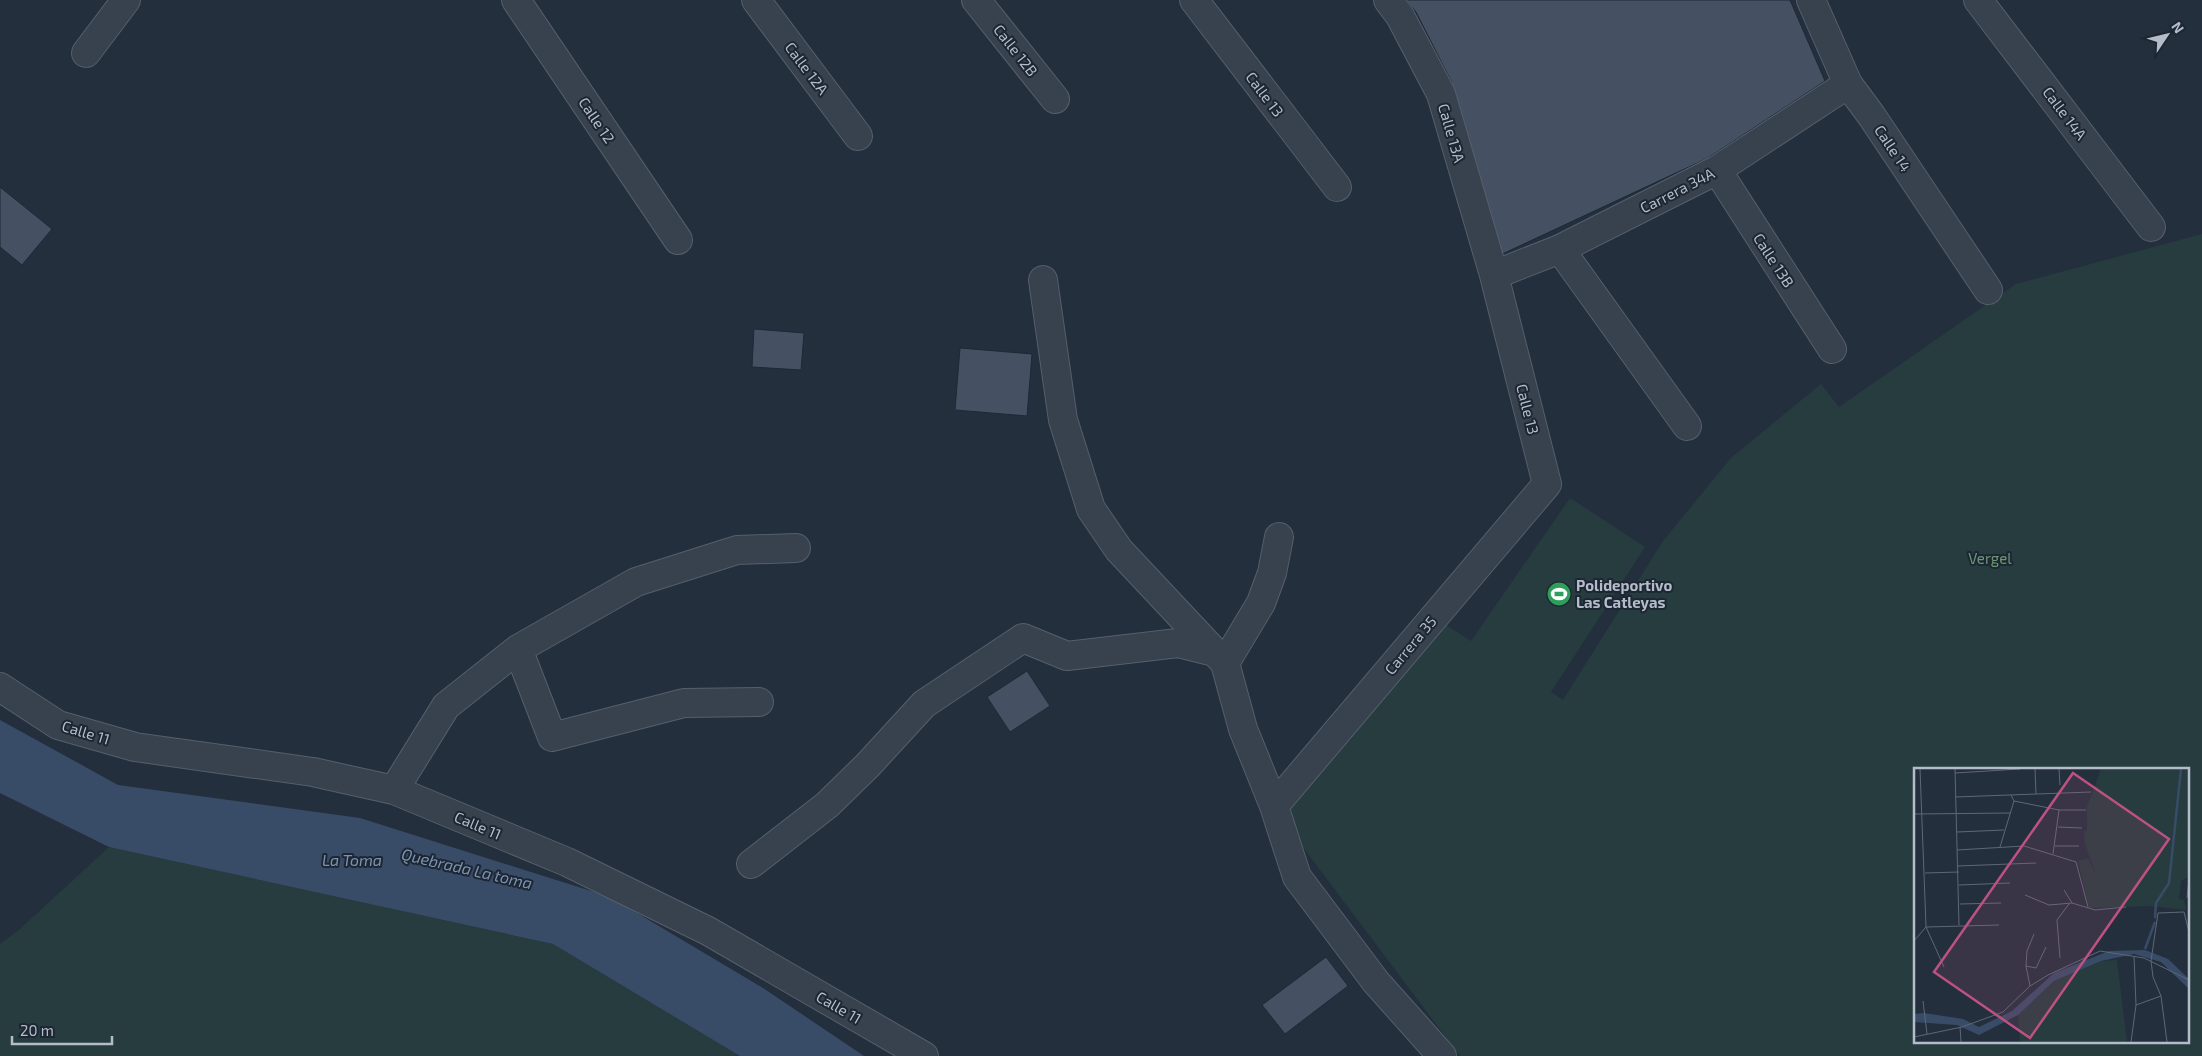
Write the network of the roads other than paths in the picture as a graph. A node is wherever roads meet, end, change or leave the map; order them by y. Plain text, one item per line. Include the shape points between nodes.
1 (126, 0) edge
2 (516, 0) edge
3 (756, 0) edge
4 (976, 0) edge
5 (1194, 0) edge
6 (1388, 0) edge
7 (1811, 0) edge
8 (1978, 0) edge
9 (86, 53) dead end
10 (1848, 84) junction
11 (1055, 100) dead end
12 (858, 136) dead end
13 (1717, 170) junction
14 (1337, 187) dead end
15 (2151, 227) dead end
16 (678, 240) dead end
17 (1560, 249) junction
18 (1494, 275) junction
19 (1043, 280) dead end
20 (1988, 290) dead end
21 (1832, 349) dead end
22 (1687, 426) dead end
23 (1547, 484) joint
24 (1279, 536) dead end
25 (796, 548) dead end
26 (518, 649) junction
27 (1219, 657) junction
28 (0, 687) edge
29 (759, 702) dead end
30 (394, 790) junction
31 (1274, 806) junction
32 (752, 864) dead end
33 (924, 1056) edge
34 (1442, 1056) edge

1 - 9 street
2 - 16 street, Calle 12
3 - 12 street, Calle 12A
4 - 11 street, Calle 12B
5 - 14 street, Calle 13
6 - 18 street, Calle 13A via 1400,16 1441,94
7 - 10 street, Calle 14
8 - 15 street, Calle 14A
10 - 13 street, Carrera 34A
10 - 20 street, Calle 14
13 - 17 street, Carrera 34A
13 - 21 street, Calle 13B
17 - 18 street, Carrera 34A
17 - 22 street
18 - 23 street, Calle 13
19 - 27 street via 1063,420 1091,509 1118,550
23 - 31 street, Carrera 35
24 - 27 street via 1272,573 1261,603
25 - 26 street via 737,550 636,582
26 - 29 street via 552,737 684,703
26 - 30 street via 446,706
27 - 31 street
27 - 32 street via 1178,643 1067,656 1023,638 924,704 827,805
28 - 30 street, Calle 11 via 58,725 135,747 313,772
30 - 33 street, Calle 11 via 568,862 708,931
31 - 34 street via 1297,877 1376,982

